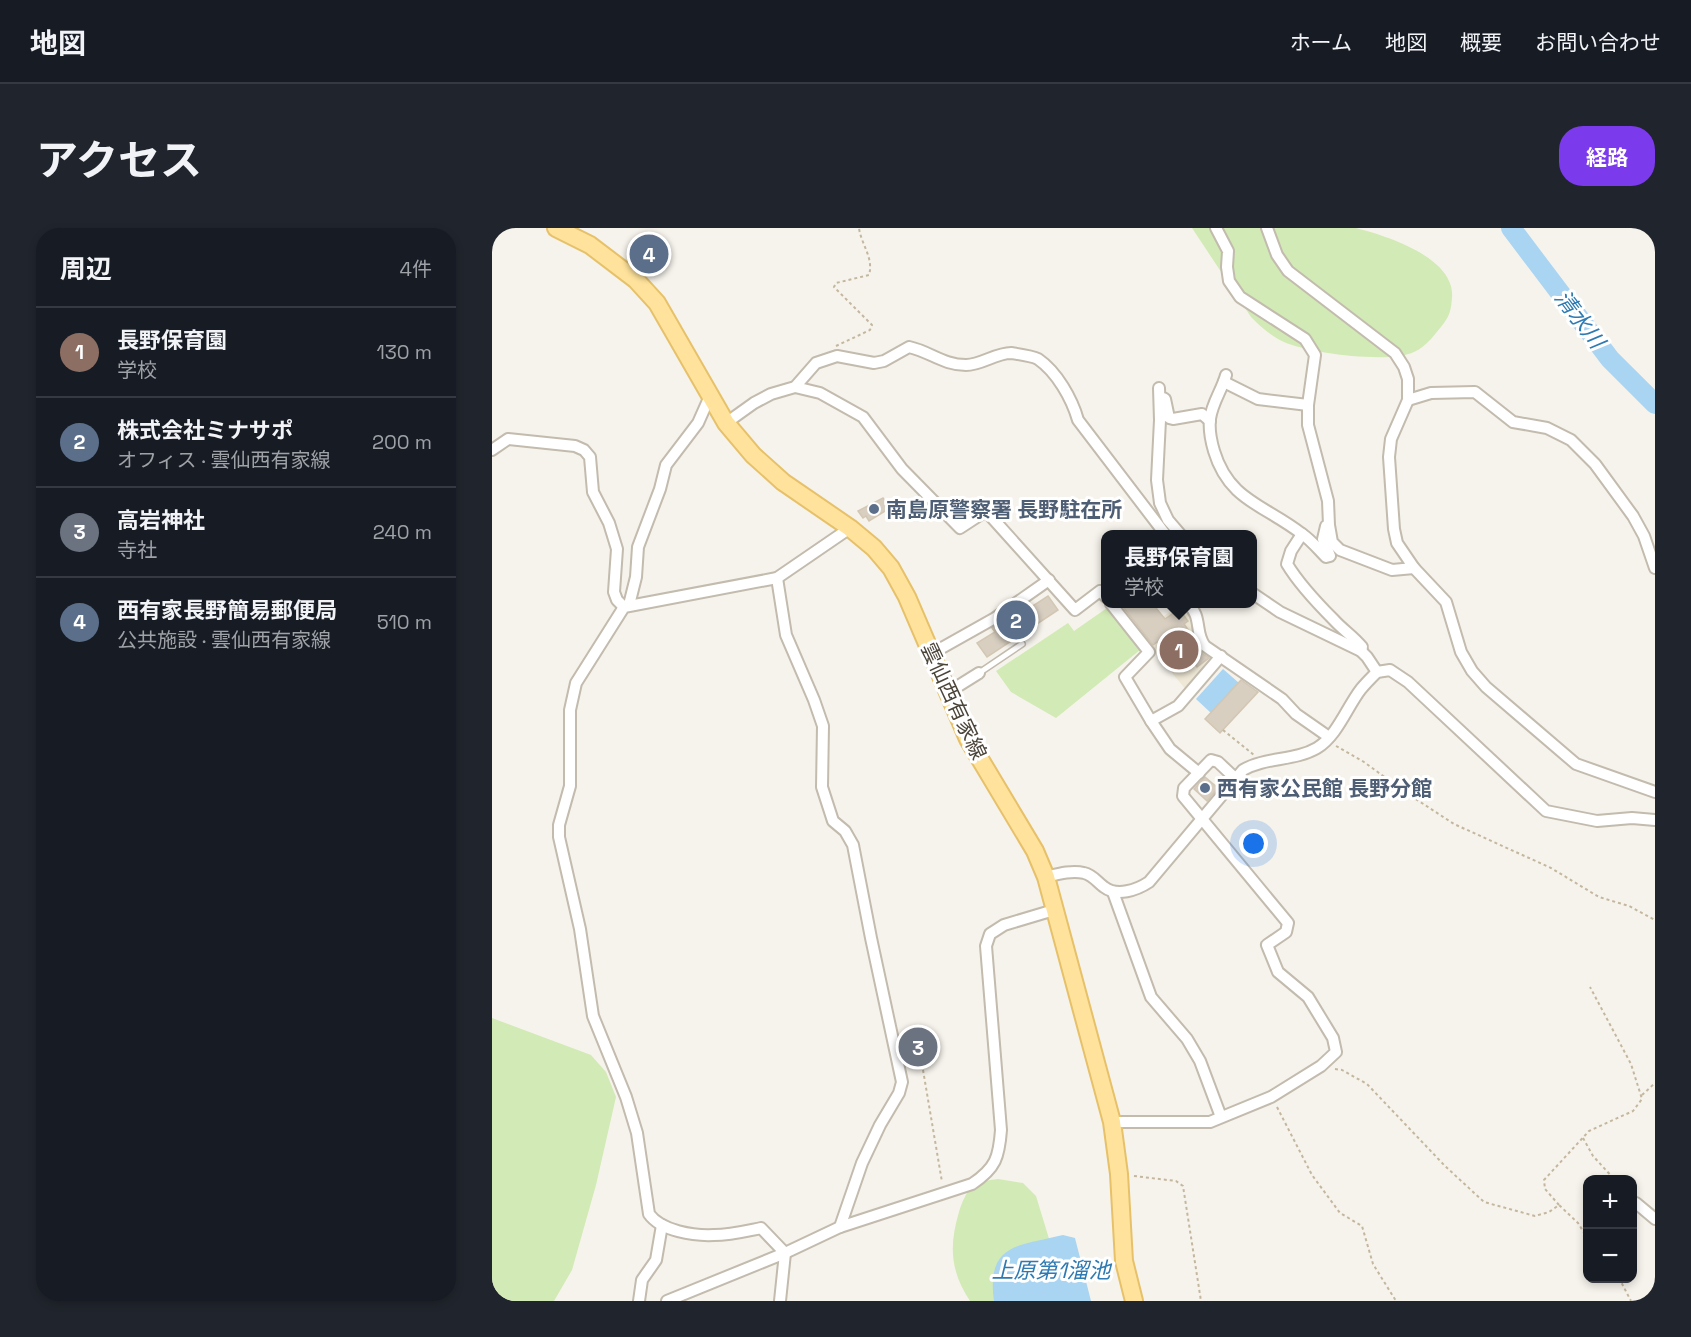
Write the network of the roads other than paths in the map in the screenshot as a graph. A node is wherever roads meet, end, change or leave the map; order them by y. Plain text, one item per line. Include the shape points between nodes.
1 (556, 228) edge
2 (1216, 228) edge
3 (1267, 228) edge
4 (795, 387) junction
5 (710, 396) junction
6 (1408, 400) junction
7 (1308, 405) junction
8 (1209, 421) junction
9 (726, 423) junction
10 (492, 450) edge
11 (1329, 525) junction
12 (850, 528) junction
13 (1162, 530) edge
14 (1177, 530) edge
15 (1302, 534) junction
16 (1655, 567) edge
17 (1414, 568) junction
18 (777, 579) junction
19 (1049, 580) junction
20 (1101, 592) edge
21 (1257, 596) edge
22 (627, 606) junction
23 (1115, 608) edge
24 (1192, 608) edge
25 (1022, 644) dead end
26 (1361, 651) junction
27 (931, 654) junction
28 (1221, 656) junction
29 (1377, 672) junction
30 (979, 673) joint
31 (947, 693) junction
32 (1151, 721) junction
33 (1327, 739) junction
34 (1199, 773) junction
35 (1235, 778) junction
36 (1655, 792) edge
37 (1202, 817) junction
38 (1655, 820) edge
39 (1046, 877) junction
40 (1113, 892) junction
41 (1054, 910) junction
42 (1221, 1117) junction
43 (1112, 1122) junction
44 (1637, 1204) edge
45 (1655, 1218) edge
46 (662, 1225) junction
47 (840, 1227) junction
48 (785, 1253) junction
49 (639, 1301) edge
50 (667, 1301) edge
51 (780, 1301) edge
52 (1134, 1301) edge

1 - 5 main road, 雲仙西有家線 via 591,245 636,280 664,313
2 - 7 street via 1228,251 1229,281 1240,297 1305,339 1315,355
3 - 6 street via 1288,271 1395,353 1408,379
4 - 9 street via 771,394
4 - 13 street via 816,363 837,356 874,363 909,346 947,363 968,365 1009,353 1037,358 1053,374 1078,420
4 - 19 street via 820,393 863,417 902,469 960,528 986,511
5 - 9 main road, 雲仙西有家線
5 - 22 street via 698,423 666,465 638,547 636,577
6 - 16 street via 1431,393 1475,392 1513,422 1547,428 1571,440 1595,464 1632,516
6 - 17 street via 1391,439 1389,457 1397,543
7 - 8 street via 1258,399 1225,379
7 - 11 street via 1308,425 1328,501
8 - 14 street via 1202,414 1169,418 1165,399 1159,392 1157,480 1160,503
8 - 15 street via 1219,468 1231,485
9 - 12 main road, 雲仙西有家線 via 783,482
10 - 22 street via 508,439 584,450 590,457 593,492 617,549 614,592 617,600
11 - 15 street via 1323,539 1330,556
11 - 17 street via 1332,542 1340,550 1392,570
12 - 18 street
12 - 27 main road, 雲仙西有家線 via 891,568
15 - 26 street via 1287,564 1335,621 1354,637
17 - 36 street via 1446,602 1461,652 1486,687 1575,764
18 - 22 street
18 - 47 street via 786,635 823,726 822,787 833,821 853,845 902,1082 862,1163
19 - 20 street via 1076,610
19 - 27 street via 995,618
21 - 26 street via 1280,612
22 - 46 street via 576,683 570,710 570,786 559,837 580,929 593,1016 637,1134 649,1214
23 - 32 street via 1149,652 1125,677
24 - 28 street via 1196,613 1200,640
25 - 30 lane
26 - 29 street
27 - 31 main road, 雲仙西有家線
28 - 32 street via 1178,706
28 - 33 street via 1282,699
29 - 33 street
29 - 38 street via 1390,670 1408,682 1546,811 1597,821
30 - 31 street
31 - 39 main road, 雲仙西有家線 via 968,739 1035,851
32 - 34 street via 1170,749
33 - 35 street via 1305,753 1252,765
34 - 35 street via 1215,760
34 - 37 street via 1184,788 1183,796
35 - 37 street
37 - 40 street via 1149,882 1139,889
37 - 42 street via 1288,923 1286,932 1268,945 1278,972 1308,997 1333,1038 1336,1052 1271,1097
39 - 40 street via 1072,871 1086,873
39 - 41 main road, 雲仙西有家線
40 - 42 street via 1151,997 1188,1039
41 - 43 main road, 雲仙西有家線
41 - 47 street via 1004,925 990,934 986,946 1001,1130 994,1164 972,1184
42 - 43 street via 1210,1122
43 - 52 main road, 雲仙西有家線 via 1124,1262
44 - 45 street
46 - 48 street via 713,1235 761,1228
46 - 49 street via 656,1260 642,1280
47 - 48 street
48 - 50 street
48 - 51 street

